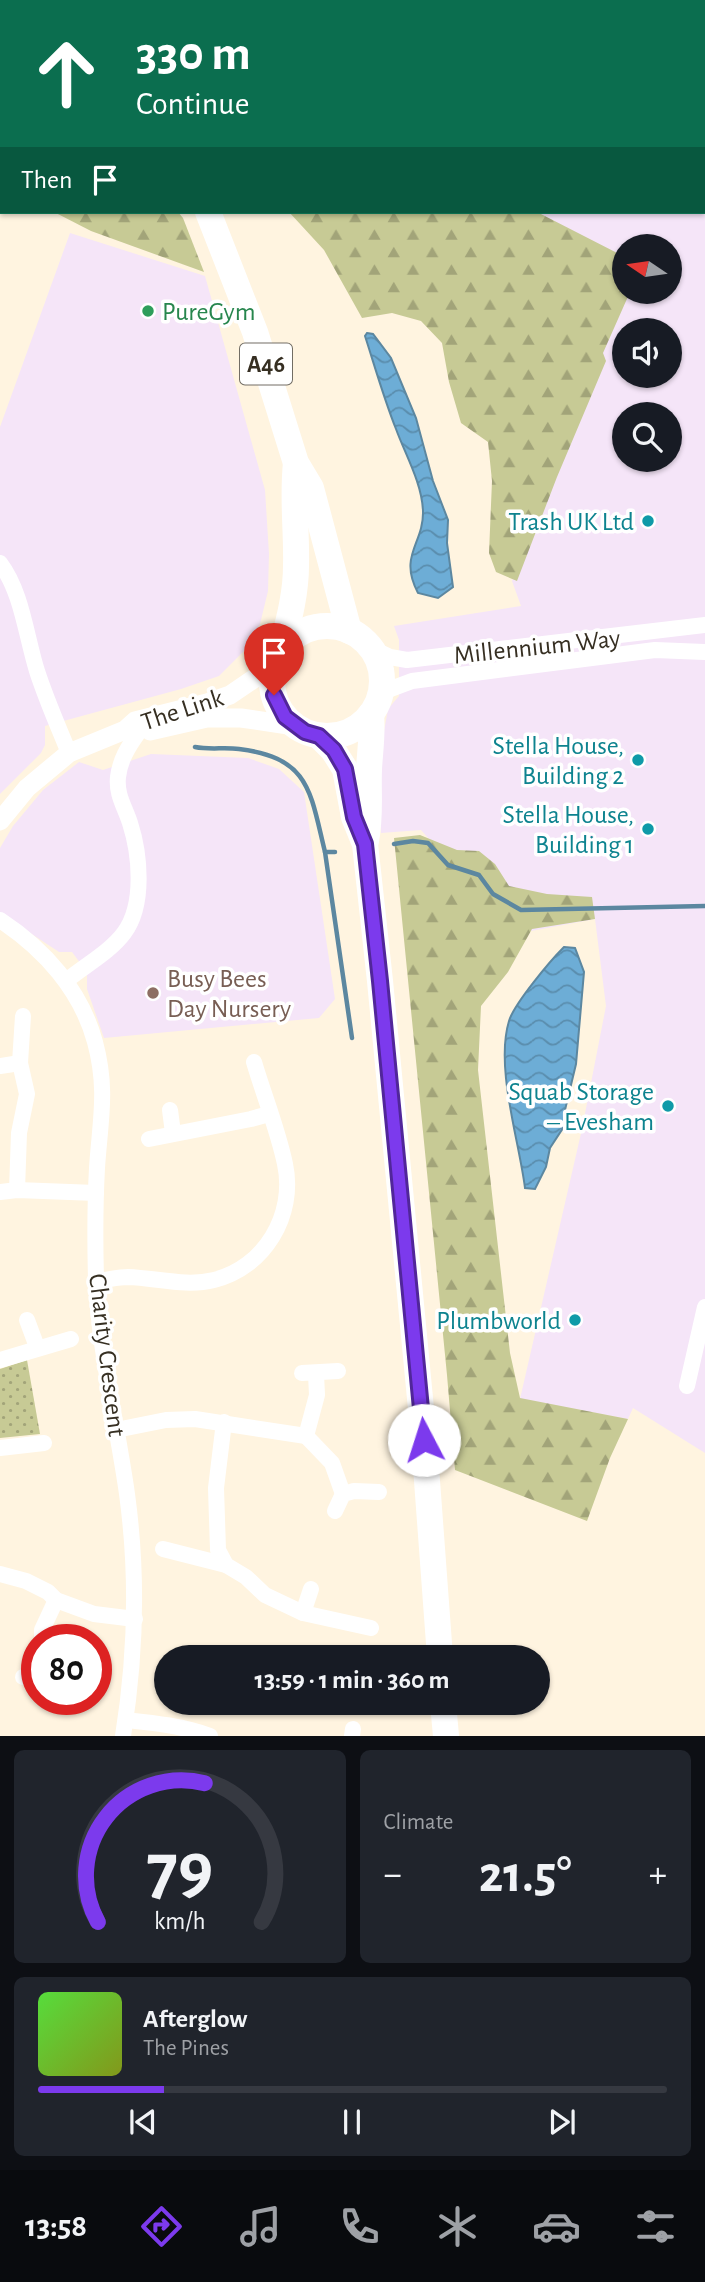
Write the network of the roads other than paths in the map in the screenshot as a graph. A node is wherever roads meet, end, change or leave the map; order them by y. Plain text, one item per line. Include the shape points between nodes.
1 (209, 214) edge
2 (296, 463) junction
3 (0, 563) edge
4 (705, 625) edge
5 (349, 631) junction
6 (371, 648) junction
7 (705, 652) edge
8 (278, 658) junction
9 (376, 703) junction
10 (307, 731) junction
11 (131, 732) junction
12 (69, 753) junction
13 (0, 821) edge
14 (365, 844) junction
15 (0, 920) edge
16 (66, 981) junction
17 (23, 1016) dead end
18 (254, 1062) dead end
19 (20, 1063) junction
20 (0, 1066) edge
21 (170, 1110) dead end
22 (269, 1114) junction
23 (173, 1133) junction
24 (149, 1139) dead end
25 (17, 1190) junction
26 (0, 1192) edge
27 (96, 1193) junction
28 (96, 1281) junction
29 (705, 1307) edge
30 (27, 1320) dead end
31 (71, 1339) dead end
32 (37, 1348) junction
33 (0, 1360) edge
34 (338, 1371) dead end
35 (687, 1386) dead end
36 (224, 1422) junction
37 (116, 1430) junction
38 (306, 1436) junction
39 (44, 1443) dead end
40 (0, 1448) edge
41 (379, 1492) dead end
42 (343, 1494) junction
43 (335, 1511) dead end
44 (163, 1549) dead end
45 (226, 1566) junction
46 (0, 1574) edge
47 (311, 1589) dead end
48 (56, 1600) junction
49 (303, 1613) junction
50 (135, 1619) junction
51 (45, 1624) edge
52 (371, 1628) dead end
53 (439, 1645) edge
54 (444, 1715) edge
55 (125, 1728) edge
56 (210, 1736) edge
57 (446, 1736) edge

1 - 2 highway, A46 via 255,332
2 - 5 highway, A46 via 311,488
2 - 8 highway, A46 via 296,570
3 - 12 street via 15,592 48,704
4 - 6 street, Millennium Way via 407,660
5 - 6 highway
5 - 8 highway via 322,626 306,630
6 - 9 highway via 382,677
7 - 9 street, Millennium Way via 655,650 412,681
8 - 10 highway via 272,678 274,695 285,717
8 - 11 street, The Link via 230,695 135,721
9 - 10 highway via 359,725 344,733
9 - 14 highway
10 - 11 street, The Link via 241,718 207,718
10 - 14 highway via 334,750 345,769 354,817
11 - 12 street, The Link
11 - 16 street via 118,775 136,851 139,892 125,932
12 - 13 street, The Link via 27,788
14 - 53 highway
15 - 16 street, Charity Crescent via 44,954
16 - 27 street, Charity Crescent via 90,1028 103,1077
17 - 19 street
18 - 22 street
19 - 20 street
19 - 25 street via 27,1094 19,1133
21 - 23 street
22 - 23 street
22 - 28 street via 286,1167 286,1196 281,1222 261,1253 240,1270 214,1280 192,1283 127,1277
23 - 24 street
25 - 26 street
25 - 27 street
27 - 28 street, Charity Crescent
28 - 37 street, Charity Crescent
29 - 35 street
30 - 32 street
31 - 32 street
32 - 33 street
34 - 38 street via 309,1373 317,1395
36 - 37 street via 166,1420
36 - 38 street
36 - 45 street via 216,1488 218,1550
37 - 50 street, Charity Crescent via 134,1559
38 - 42 street via 332,1463
39 - 40 street
41 - 42 street
42 - 43 street
44 - 45 street
45 - 49 street via 265,1595
46 - 48 street via 26,1581
47 - 49 street
48 - 50 street via 94,1614
48 - 51 street
49 - 52 street
50 - 55 street, Charity Crescent
54 - 57 highway
55 - 56 street via 164,1725

